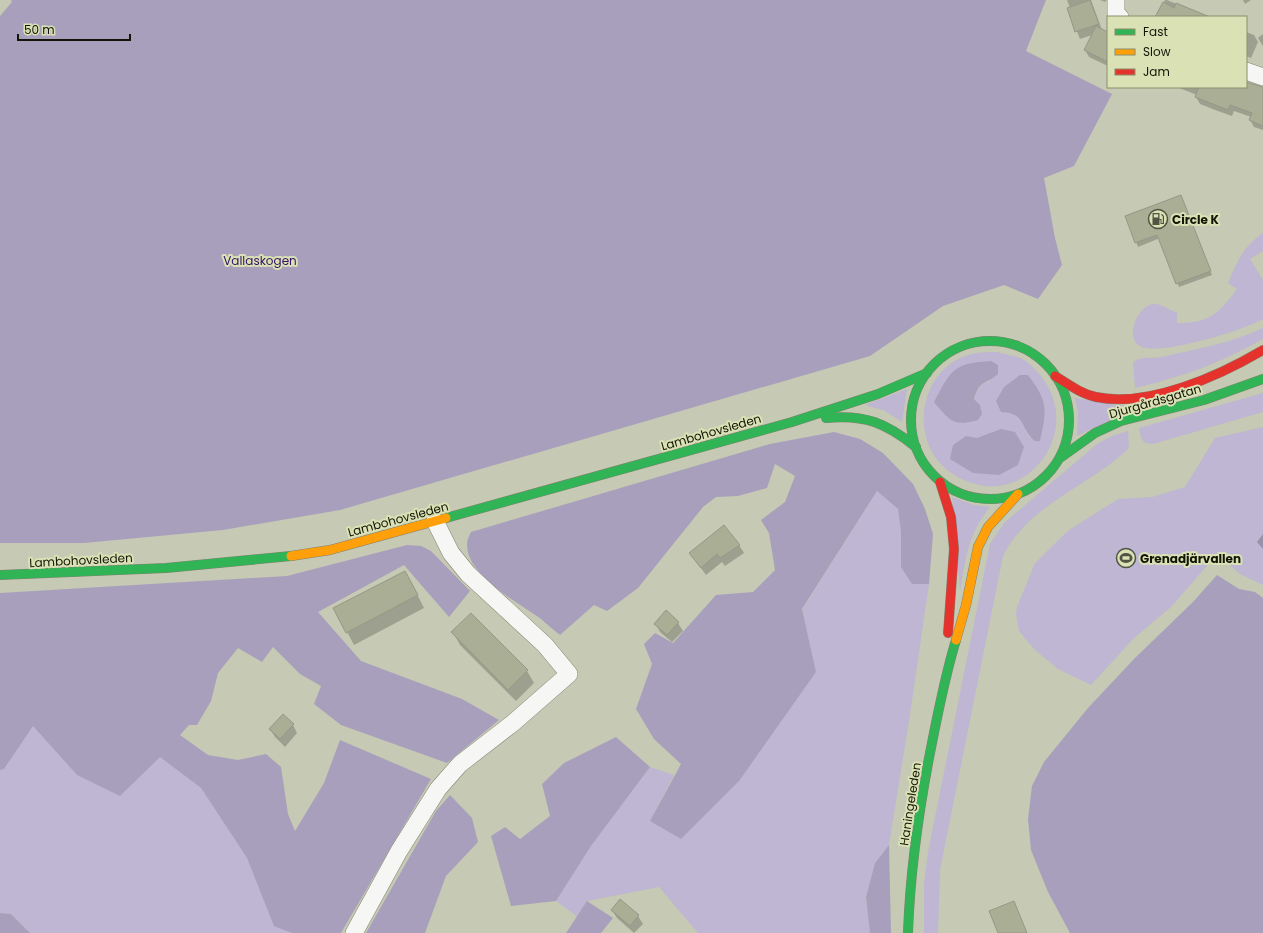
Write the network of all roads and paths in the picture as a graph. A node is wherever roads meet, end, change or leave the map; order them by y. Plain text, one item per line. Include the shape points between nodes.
1 (1116, 0) edge
2 (1119, 16) edge
3 (1247, 71) edge
4 (1263, 77) edge
5 (1263, 350) edge
6 (927, 373) junction
7 (1055, 376) junction
8 (1263, 379) edge
9 (792, 422) junction
10 (916, 447) junction
11 (1060, 458) junction
12 (940, 482) junction
13 (1018, 494) junction
14 (435, 521) junction
15 (0, 575) edge
16 (944, 680) junction
17 (354, 933) edge
18 (908, 933) edge

1 - 2 street via 1116,14
3 - 4 street
5 - 7 main road, Djurgårdsgatan via 1227,371 1197,383 1122,399 1095,397 1077,390
6 - 7 main road via 942,358 960,347 981,342 1002,342 1023,349 1041,360
6 - 9 main road, Lambohovsleden via 878,394
6 - 10 main road via 917,390 912,409
7 - 11 main road via 1068,408 1069,425
8 - 11 main road, Djurgårdsgatan via 1204,400 1121,421 1095,433
9 - 10 main road, Lambohovsleden via 865,418 896,431
9 - 14 main road, Lambohovsleden
10 - 12 main road via 926,466
11 - 13 main road via 1035,486
12 - 13 main road via 958,492 978,498 998,499
12 - 16 main road, Haningeleden via 951,517 954,549
13 - 16 main road, Haningeleden via 988,527 978,547 966,605
14 - 15 main road, Lambohovsleden via 330,550 282,559 235,564
14 - 17 street via 451,553 468,574 545,645 568,674 513,723 460,764 438,789 399,850
16 - 18 main road, Haningeleden via 918,818 909,895

